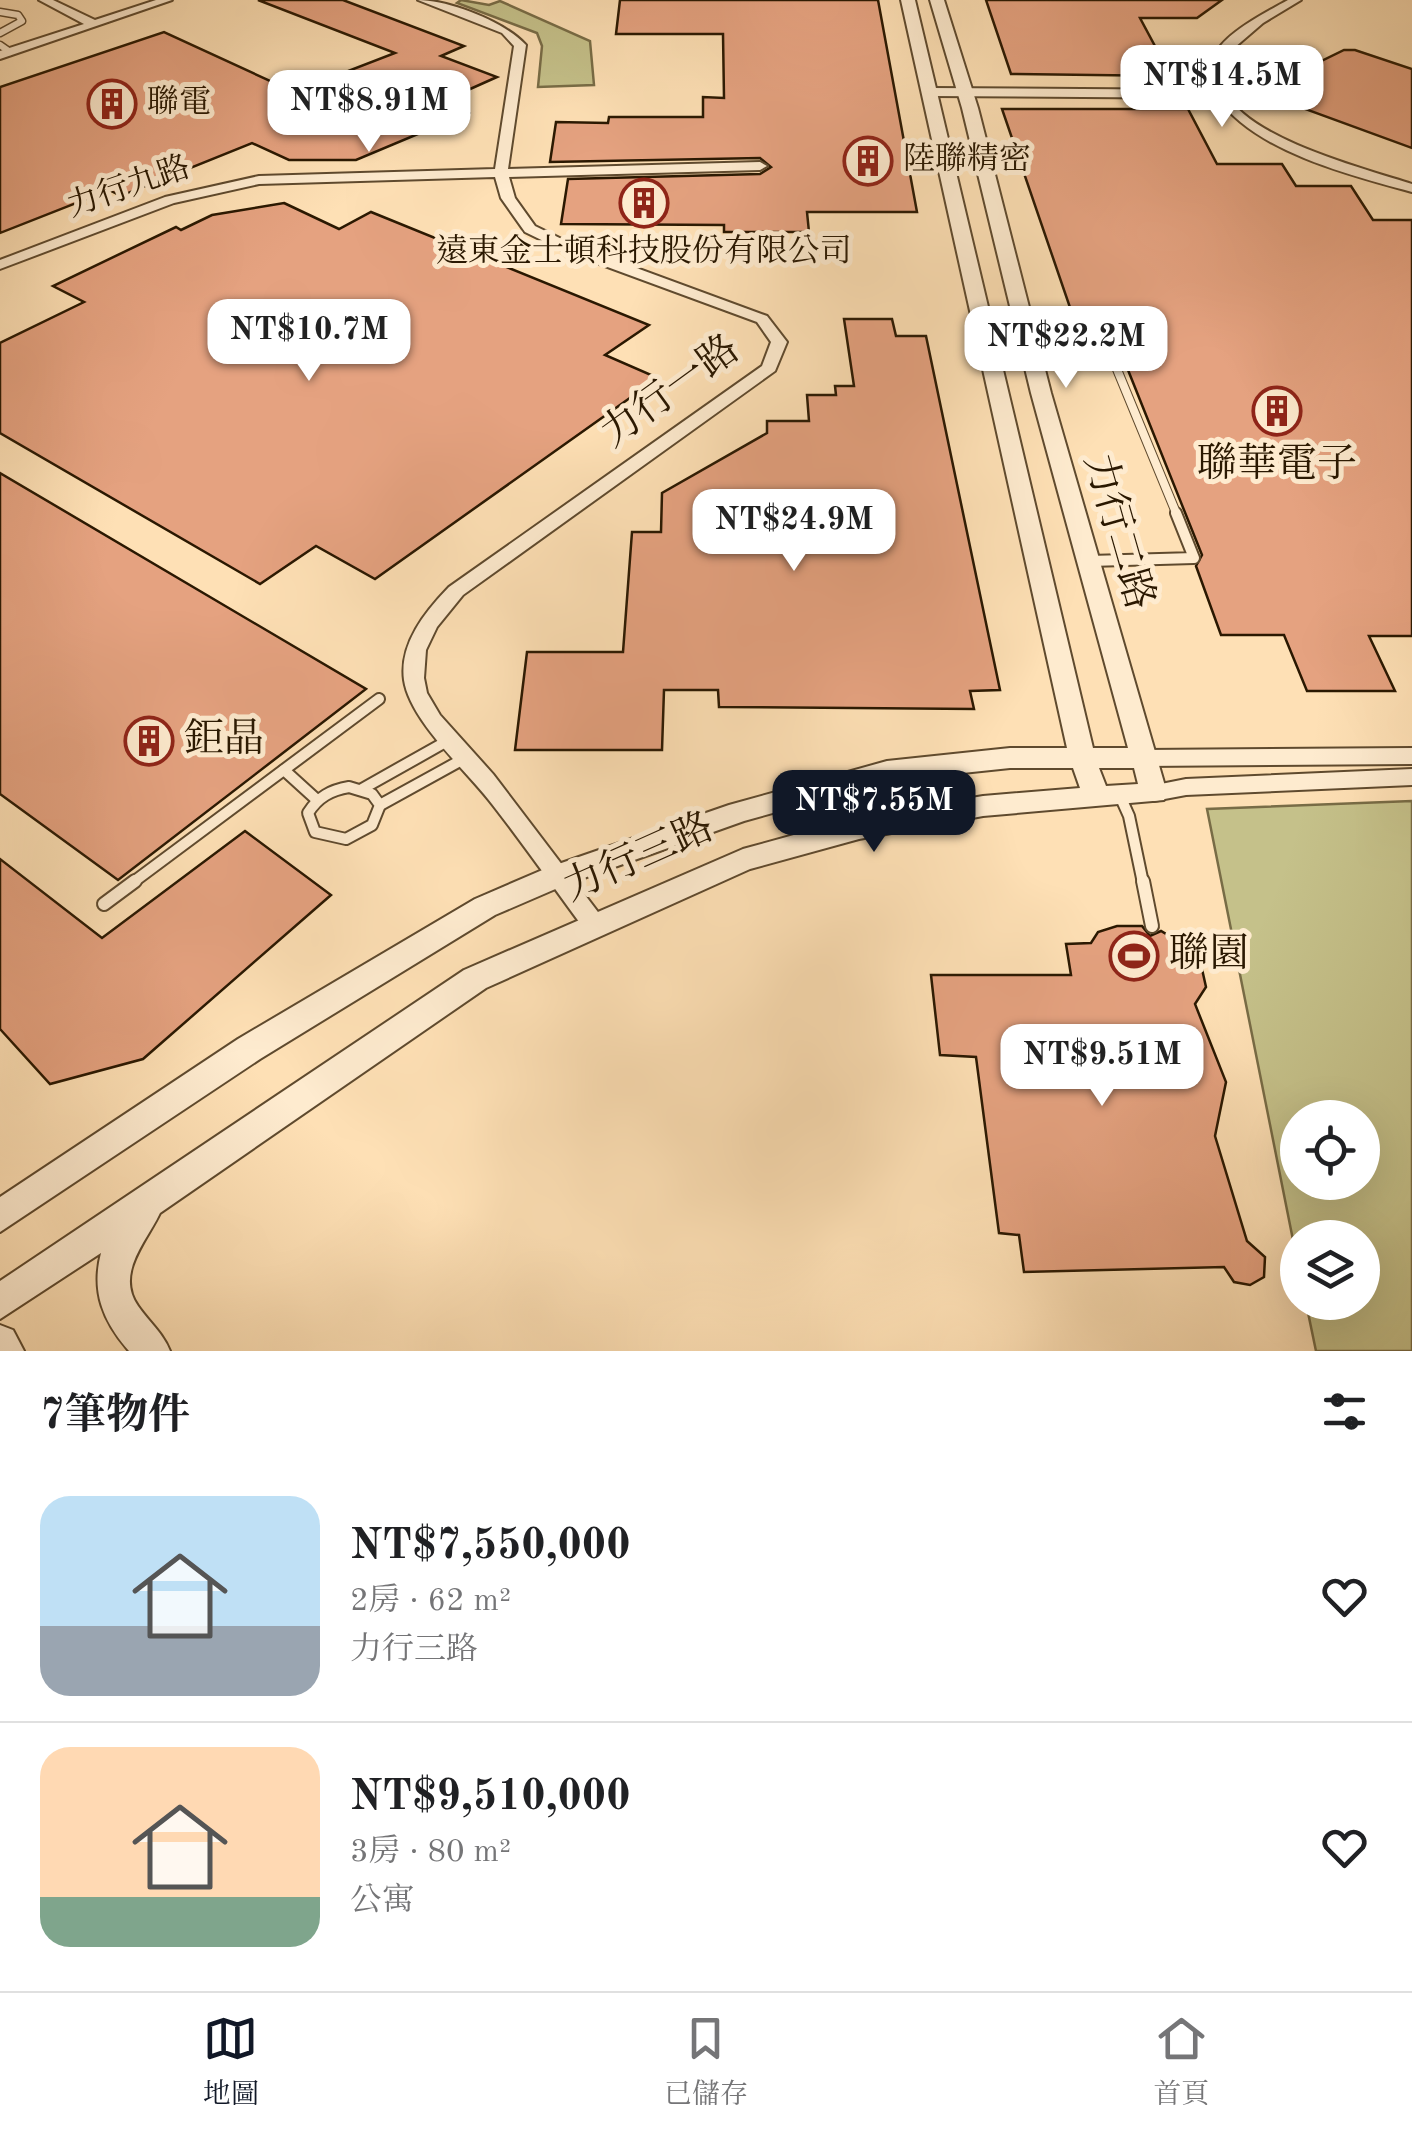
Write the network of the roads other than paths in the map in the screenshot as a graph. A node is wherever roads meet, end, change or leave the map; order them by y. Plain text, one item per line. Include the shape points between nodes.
1 (44, 0) edge
2 (167, 0) edge
3 (423, 0) edge
4 (908, 0) edge
5 (936, 0) edge
6 (1296, 0) edge
7 (0, 12) edge
8 (94, 24) junction
9 (0, 33) edge
10 (4, 51) edge
11 (931, 92) junction
12 (965, 92) junction
13 (1221, 94) junction
14 (760, 166) dead end
15 (501, 174) junction
16 (1412, 188) edge
17 (0, 265) edge
18 (982, 330) junction
19 (1026, 331) junction
20 (1090, 561) junction
21 (379, 699) dead end
22 (449, 740) junction
23 (1412, 756) edge
24 (1082, 757) junction
25 (467, 758) junction
26 (1144, 758) junction
27 (284, 770) junction
28 (1412, 777) edge
29 (362, 789) junction
30 (1154, 793) junction
31 (1109, 797) junction
32 (317, 800) junction
33 (380, 805) junction
34 (557, 876) junction
35 (104, 904) dead end
36 (1152, 926) dead end
37 (596, 927) junction
38 (196, 1166) junction
39 (0, 1216) edge
40 (0, 1302) edge
41 (0, 1343) edge
42 (6, 1351) edge
43 (152, 1351) edge

1 - 8 street
2 - 8 street
3 - 15 street via 506,31 520,45
4 - 11 street, 力行二路
5 - 12 street, 力行二路
6 - 13 street via 1221,53
7 - 9 lane via 22,22
8 - 10 street
11 - 12 street
11 - 18 street, 力行二路
12 - 13 street
12 - 19 street, 力行二路
13 - 16 street via 1241,119 1280,141
14 - 15 street, 力行九路
15 - 17 street, 力行九路 via 297,178 220,187
15 - 22 street, 力行一路 via 508,198 540,236 762,319 779,342 769,368 456,590 430,616 414,654 416,691
18 - 19 lane
18 - 24 street, 力行二路
19 - 20 street, 力行二路
19 - 20 lane via 1102,333 1194,558
20 - 26 street, 力行二路
21 - 27 lane
22 - 25 street, 力行一路
22 - 29 lane
23 - 26 street, 力行三路
24 - 26 street, 力行三路
24 - 31 street, 力行二路
24 - 34 street, 力行三路 via 888,772 739,812
25 - 33 lane
25 - 34 street, 力行一路
26 - 30 street, 力行二路
27 - 32 lane
27 - 35 lane
28 - 30 street, 力行三路
29 - 32 lane via 336,789
29 - 33 lane
30 - 31 street, 力行三路
31 - 36 lane via 1129,816
31 - 37 street, 力行三路 via 982,806 859,828 742,860
32 - 33 lane via 309,824 338,840 365,832
34 - 37 street, 力行一路
34 - 39 street, 力行三路 via 486,907 248,1049
37 - 38 street, 力行三路 via 476,979
38 - 40 street, 力行三路
38 - 43 street via 133,1222 118,1247 118,1306
41 - 42 street

